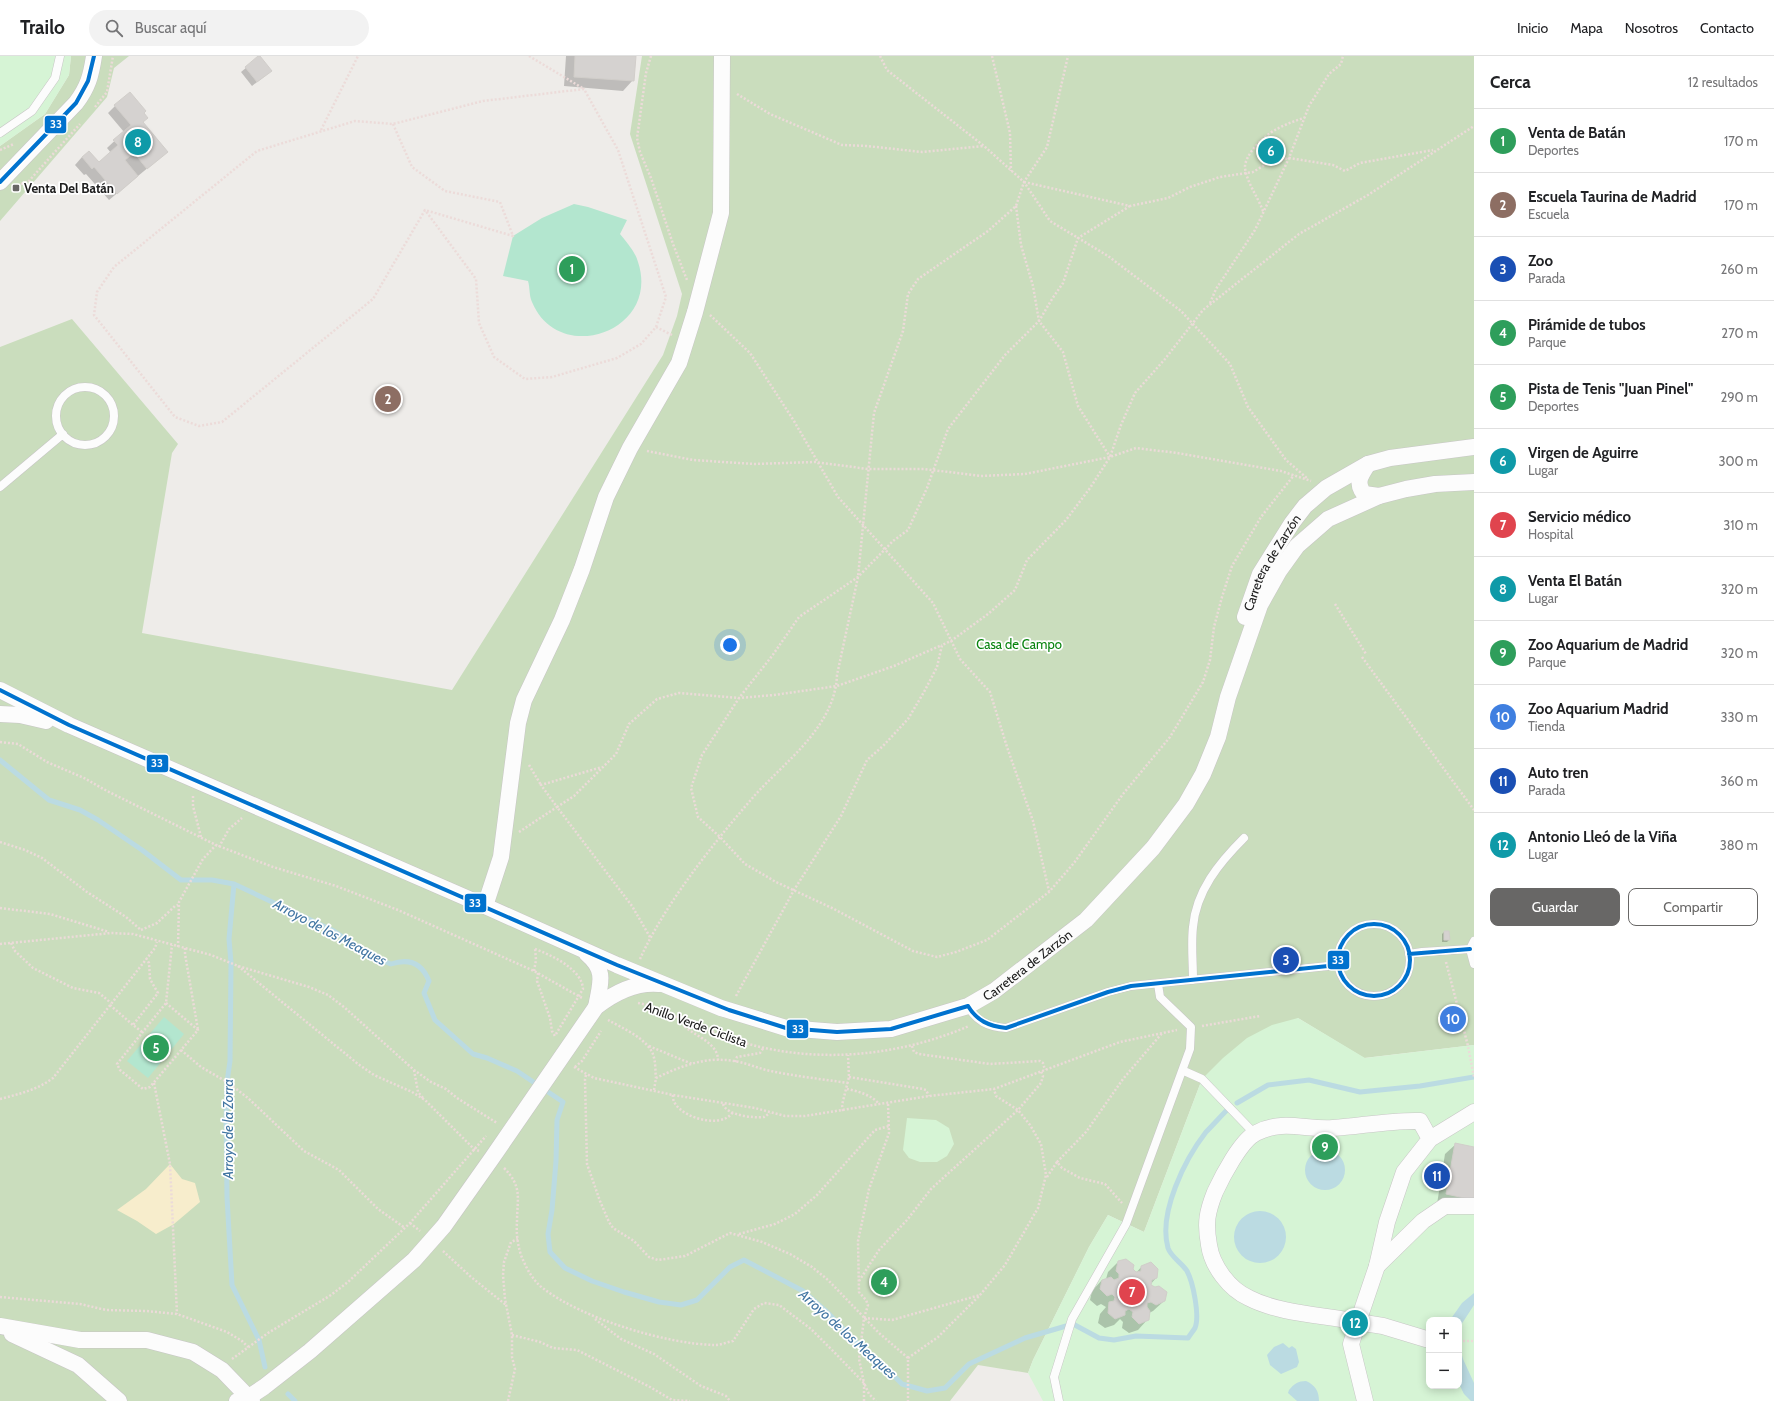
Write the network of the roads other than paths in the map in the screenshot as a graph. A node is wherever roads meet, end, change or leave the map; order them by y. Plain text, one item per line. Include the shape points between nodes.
1 (60, 56) edge
2 (94, 56) edge
3 (722, 56) edge
4 (0, 133) edge
5 (0, 182) edge
6 (63, 434) junction
7 (1474, 447) edge
8 (1368, 464) junction
9 (1474, 483) edge
10 (0, 487) edge
11 (1379, 496) junction
12 (0, 690) edge
13 (1228, 697) junction
14 (0, 714) edge
15 (69, 726) junction
16 (1244, 838) dead end
17 (485, 906) junction
18 (1472, 945) edge
19 (582, 949) junction
20 (1409, 954) junction
21 (1474, 964) edge
22 (617, 965) junction
23 (1338, 965) junction
24 (1193, 980) junction
25 (661, 984) junction
26 (1158, 984) junction
27 (601, 1003) junction
28 (968, 1006) junction
29 (1184, 1071) junction
30 (1474, 1112) edge
31 (1254, 1133) junction
32 (1430, 1138) junction
33 (1474, 1206) edge
34 (1377, 1266) junction
35 (1358, 1322) junction
36 (0, 1327) edge
37 (1426, 1339) dead end
38 (246, 1400) edge
39 (119, 1401) edge
40 (1059, 1401) edge
41 (1365, 1401) edge

1 - 4 lane via 55,78 32,111
2 - 5 street via 91,76 85,91
3 - 17 street via 722,213 697,303 680,363 630,448 606,497 562,620 524,700 518,723 501,857
6 - 6 lane via 77,444 86,445 102,440 113,420 107,397 101,392 85,387 77,388 64,396 57,409 56,418
6 - 10 lane
7 - 8 street, Carretera de Zarzón via 1390,458
8 - 11 street via 1360,476 1360,489 1364,494
8 - 13 street, Carretera de Zarzón via 1326,488 1305,506 1260,574 1238,643
9 - 11 street, Carretera de Zarzón via 1435,484
11 - 13 street, Carretera de Zarzón via 1328,519 1297,546 1260,605
12 - 15 street, Carretera de Zarzón
13 - 28 street, Carretera de Zarzón via 1218,737 1203,774 1186,804 1153,848 1086,920 994,991
14 - 15 street via 20,715
15 - 17 street, Carretera de Zarzón
16 - 24 lane via 1219,865 1199,901 1192,928
17 - 19 street, Carretera de Zarzón
18 - 20 lane
18 - 21 lane
19 - 22 street, Carretera de Zarzón
19 - 27 street, Carretera de Zarzón via 600,967
20 - 23 lane via 1406,944 1395,931 1380,924 1369,924 1358,927 1342,942 1338,952
20 - 23 lane via 1409,966 1402,981 1389,992 1378,996 1356,991 1347,984
22 - 25 street, Carretera de Zarzón
22 - 27 street via 621,977
23 - 24 lane
24 - 26 lane
25 - 27 street, Carretera de Zarzón via 637,986
25 - 28 street, Carretera de Zarzón via 728,1010 786,1028 837,1032 891,1029
26 - 28 lane via 1118,989 1014,1026 999,1028 980,1022
26 - 29 lane via 1160,997 1192,1027 1192,1043
27 - 38 street via 558,1062 503,1124 492,1158 431,1241 369,1301
29 - 31 lane via 1202,1079
29 - 40 lane via 1123,1232 1072,1319 1054,1377
30 - 32 street
31 - 32 street via 1279,1125 1331,1128 1398,1120 1420,1121
31 - 35 street via 1234,1156 1208,1208 1206,1226 1210,1254 1223,1278 1248,1298 1280,1309
32 - 34 street via 1404,1172 1387,1222
33 - 34 street via 1445,1206 1423,1221
34 - 35 street
35 - 37 street via 1383,1326
35 - 41 street via 1351,1344
36 - 38 street via 80,1340 146,1340 193,1352 222,1370
36 - 39 street via 78,1365

